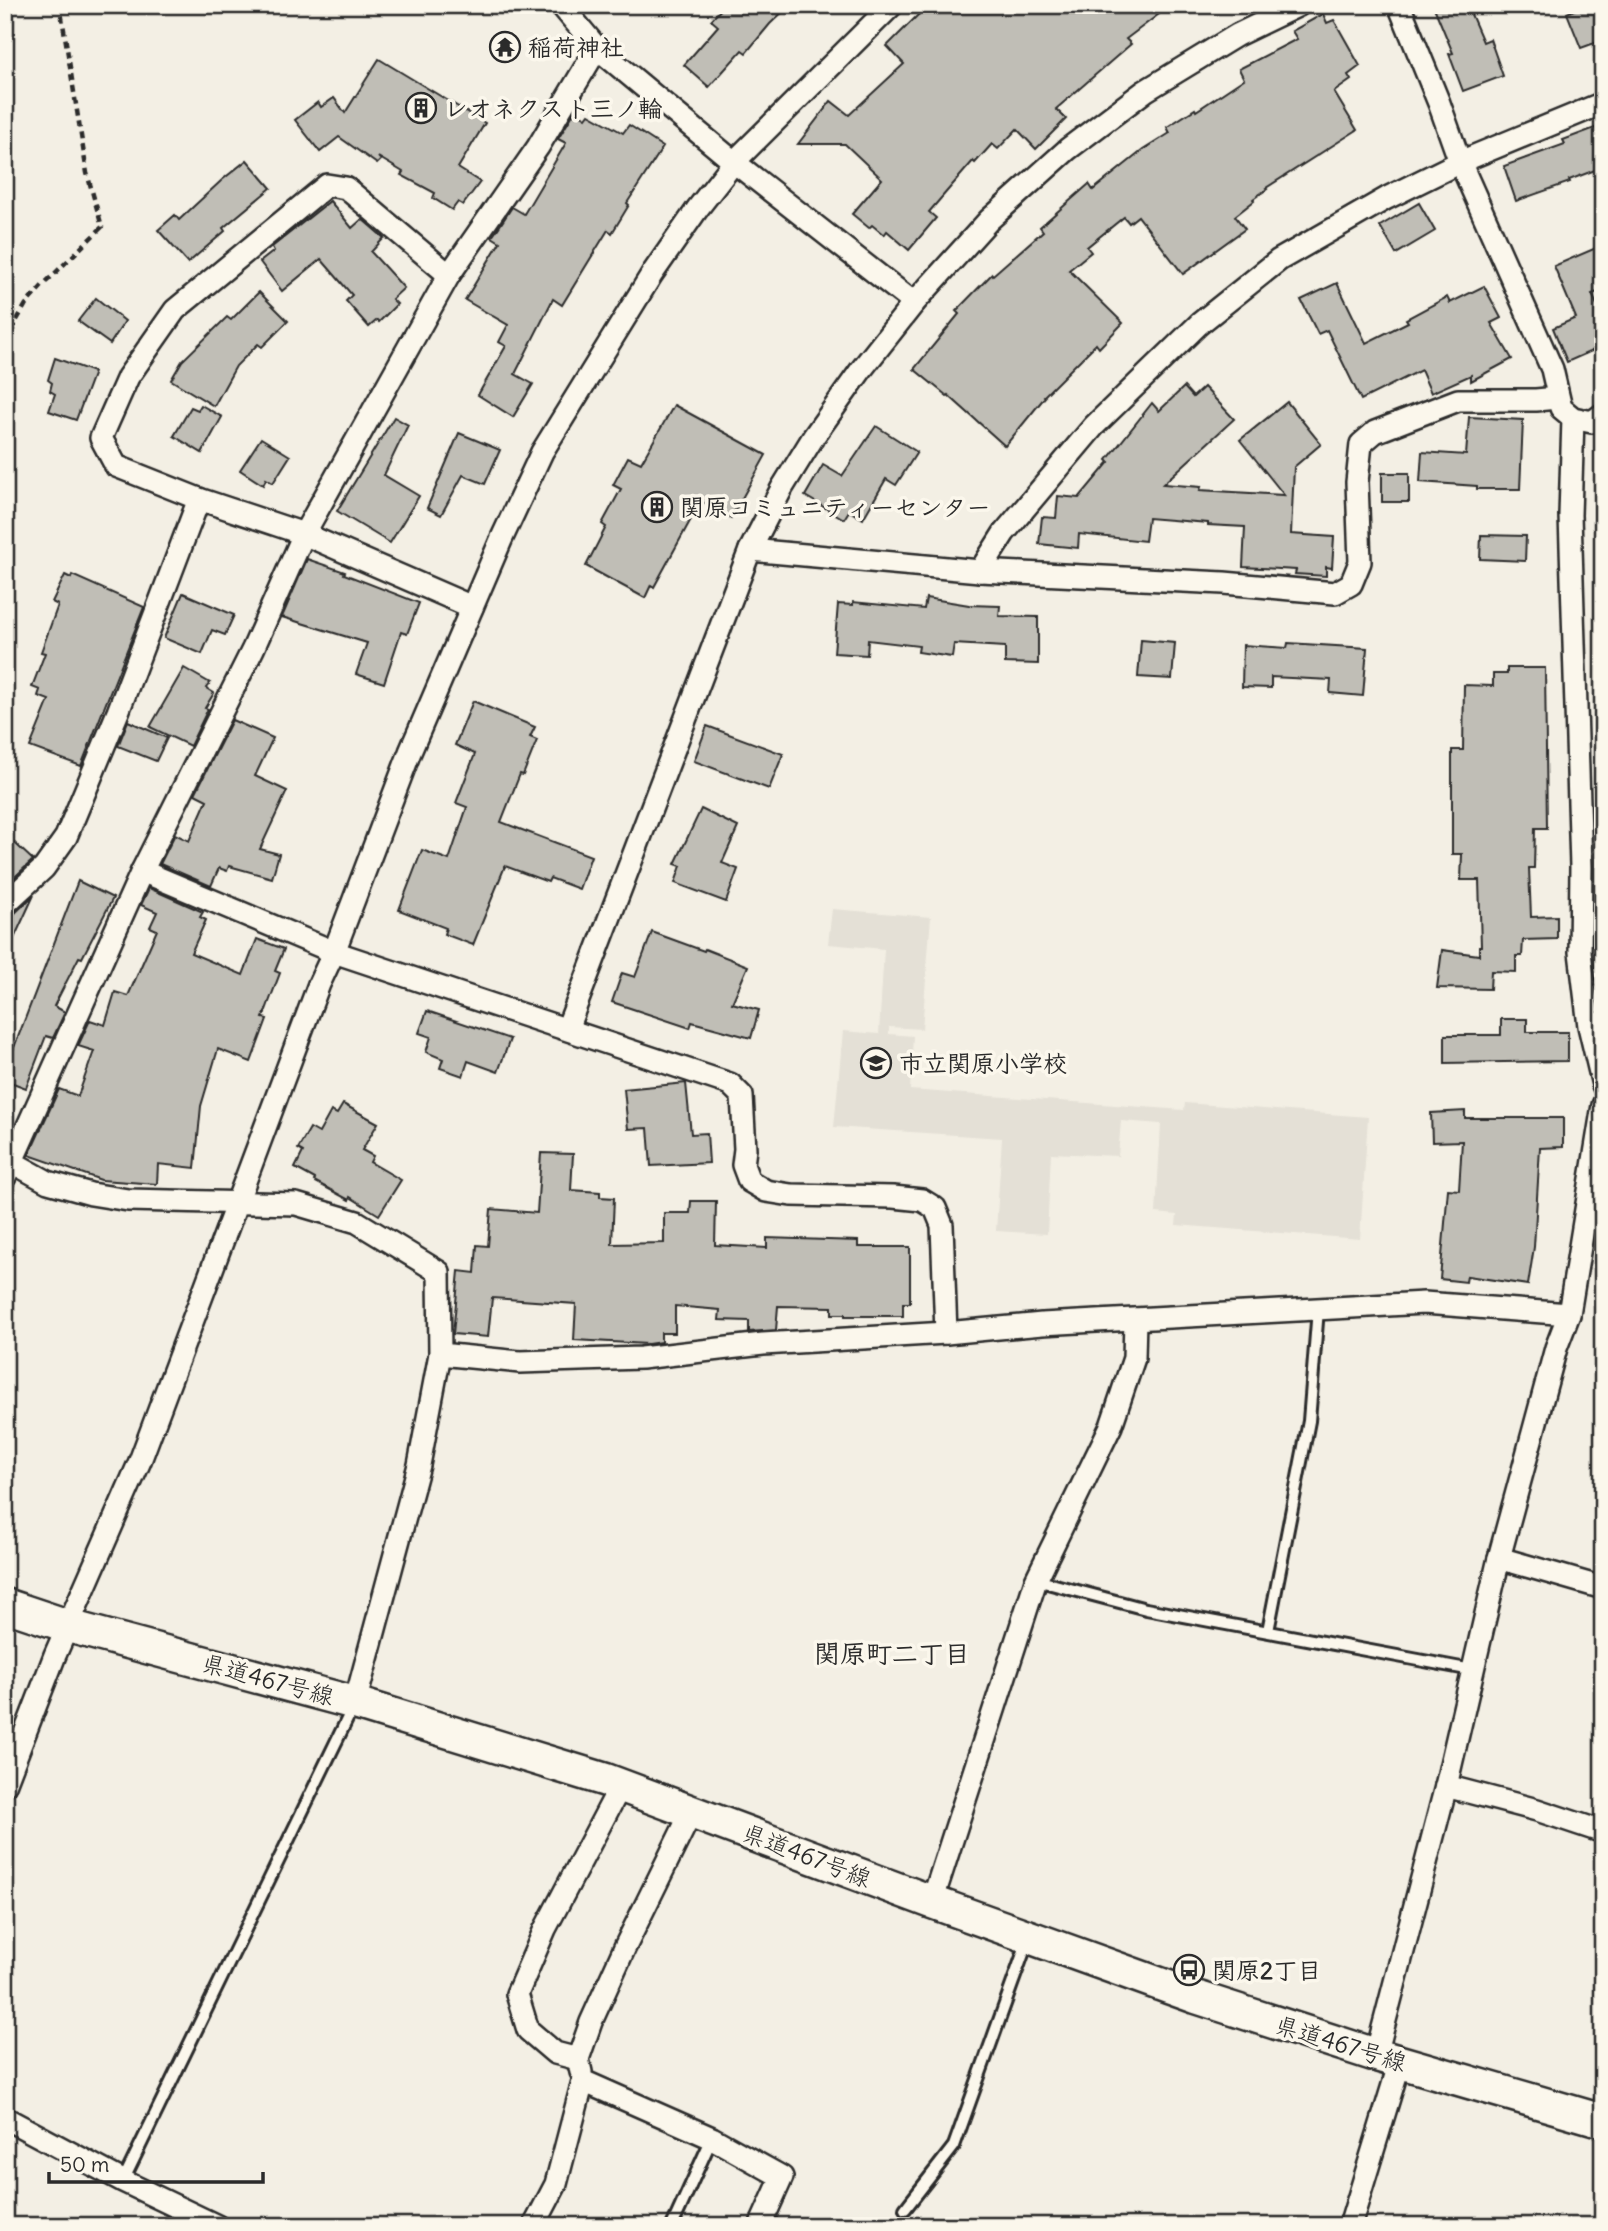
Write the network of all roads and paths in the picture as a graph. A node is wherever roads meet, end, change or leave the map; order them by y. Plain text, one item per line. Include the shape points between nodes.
1 (60, 5) edge
2 (561, 5) edge
3 (892, 5) edge
4 (1299, 5) edge
5 (1399, 5) edge
6 (597, 47) junction
7 (1603, 103) edge
8 (734, 162) junction
9 (1460, 162) junction
10 (449, 275) junction
11 (914, 303) junction
12 (5, 341) edge
13 (1558, 398) junction
14 (1603, 414) edge
15 (1573, 418) junction
16 (199, 499) junction
17 (304, 534) junction
18 (750, 550) junction
19 (980, 571) junction
20 (472, 607) junction
21 (142, 871) junction
22 (5, 904) edge
23 (334, 952) junction
24 (567, 1029) junction
25 (1603, 1085) edge
26 (1603, 1105) edge
27 (8, 1169) edge
28 (236, 1202) junction
29 (1318, 1309) junction
30 (1569, 1314) junction
31 (1135, 1319) junction
32 (946, 1334) junction
33 (440, 1354) junction
34 (1499, 1558) junction
35 (1036, 1580) junction
36 (1603, 1588) edge
37 (5, 1605) edge
38 (68, 1626) junction
39 (1268, 1630) junction
40 (1472, 1670) junction
41 (355, 1703) junction
42 (5, 1785) edge
43 (621, 1785) junction
44 (1446, 1786) junction
45 (692, 1811) junction
46 (1603, 1832) edge
47 (932, 1902) junction
48 (1029, 1937) junction
49 (1388, 2058) junction
50 (578, 2059) junction
51 (583, 2081) junction
52 (1600, 2111) edge
53 (5, 2118) edge
54 (712, 2138) junction
55 (123, 2181) junction
56 (905, 2209) dead end
57 (217, 2226) edge
58 (534, 2226) edge
59 (672, 2226) edge
60 (760, 2226) edge
61 (1350, 2226) edge

1 - 12 path via 87,173 102,228 26,304
2 - 6 street
3 - 8 street
4 - 11 street via 1237,35 1145,91 1068,149 989,220
5 - 9 street
6 - 8 street
6 - 10 street via 538,147
7 - 9 street
8 - 11 street
8 - 20 street via 652,274 542,452
9 - 13 street via 1552,369
9 - 19 street via 1279,260 1199,324 1094,426 1004,533
10 - 16 street via 346,188 327,185 175,310 128,377 101,438 116,466
10 - 17 street
11 - 18 street via 814,436
13 - 15 street via 1561,408
13 - 19 street via 1458,400 1375,432 1361,444 1357,482 1360,562 1351,584 1335,593
14 - 15 street via 1592,422
15 - 25 street via 1570,515 1580,952 1589,1026
16 - 17 street
16 - 22 street via 66,837 44,868
17 - 20 street
17 - 21 street via 253,649
18 - 19 street
18 - 24 street
20 - 23 street via 410,752
21 - 23 street
21 - 27 street
23 - 24 street
23 - 28 street
24 - 32 street via 730,1084 742,1096 743,1165 749,1181 766,1191 893,1197 922,1200 935,1208 942,1225
26 - 30 street
27 - 28 street via 128,1200
28 - 33 street via 296,1204 357,1223 439,1272
28 - 38 street via 140,1461
29 - 30 street via 1424,1303
29 - 31 street
29 - 39 lane via 1309,1421
30 - 34 street
31 - 32 street
31 - 35 street via 1134,1359 1111,1426
32 - 33 street via 763,1344 641,1358 520,1362
33 - 41 street via 419,1465
34 - 36 street
34 - 40 street
35 - 39 lane via 1146,1609
35 - 47 street
37 - 38 main road, 県道467号線
38 - 41 main road, 県道467号線
38 - 42 street
39 - 40 lane
40 - 44 street
41 - 43 main road, 県道467号線
41 - 55 lane
43 - 45 main road, 県道467号線
43 - 50 street via 545,1929 517,1994 528,2030 555,2053
44 - 46 street
44 - 49 street
45 - 47 main road, 県道467号線
45 - 50 street via 625,1947
47 - 48 main road, 県道467号線
48 - 49 main road, 県道467号線 via 1196,1997
48 - 56 lane via 954,2146
49 - 52 main road, 県道467号線
49 - 61 street
50 - 51 street
51 - 54 street
51 - 58 street via 556,2183
53 - 55 street
54 - 59 lane
54 - 60 street via 782,2177
55 - 57 street

